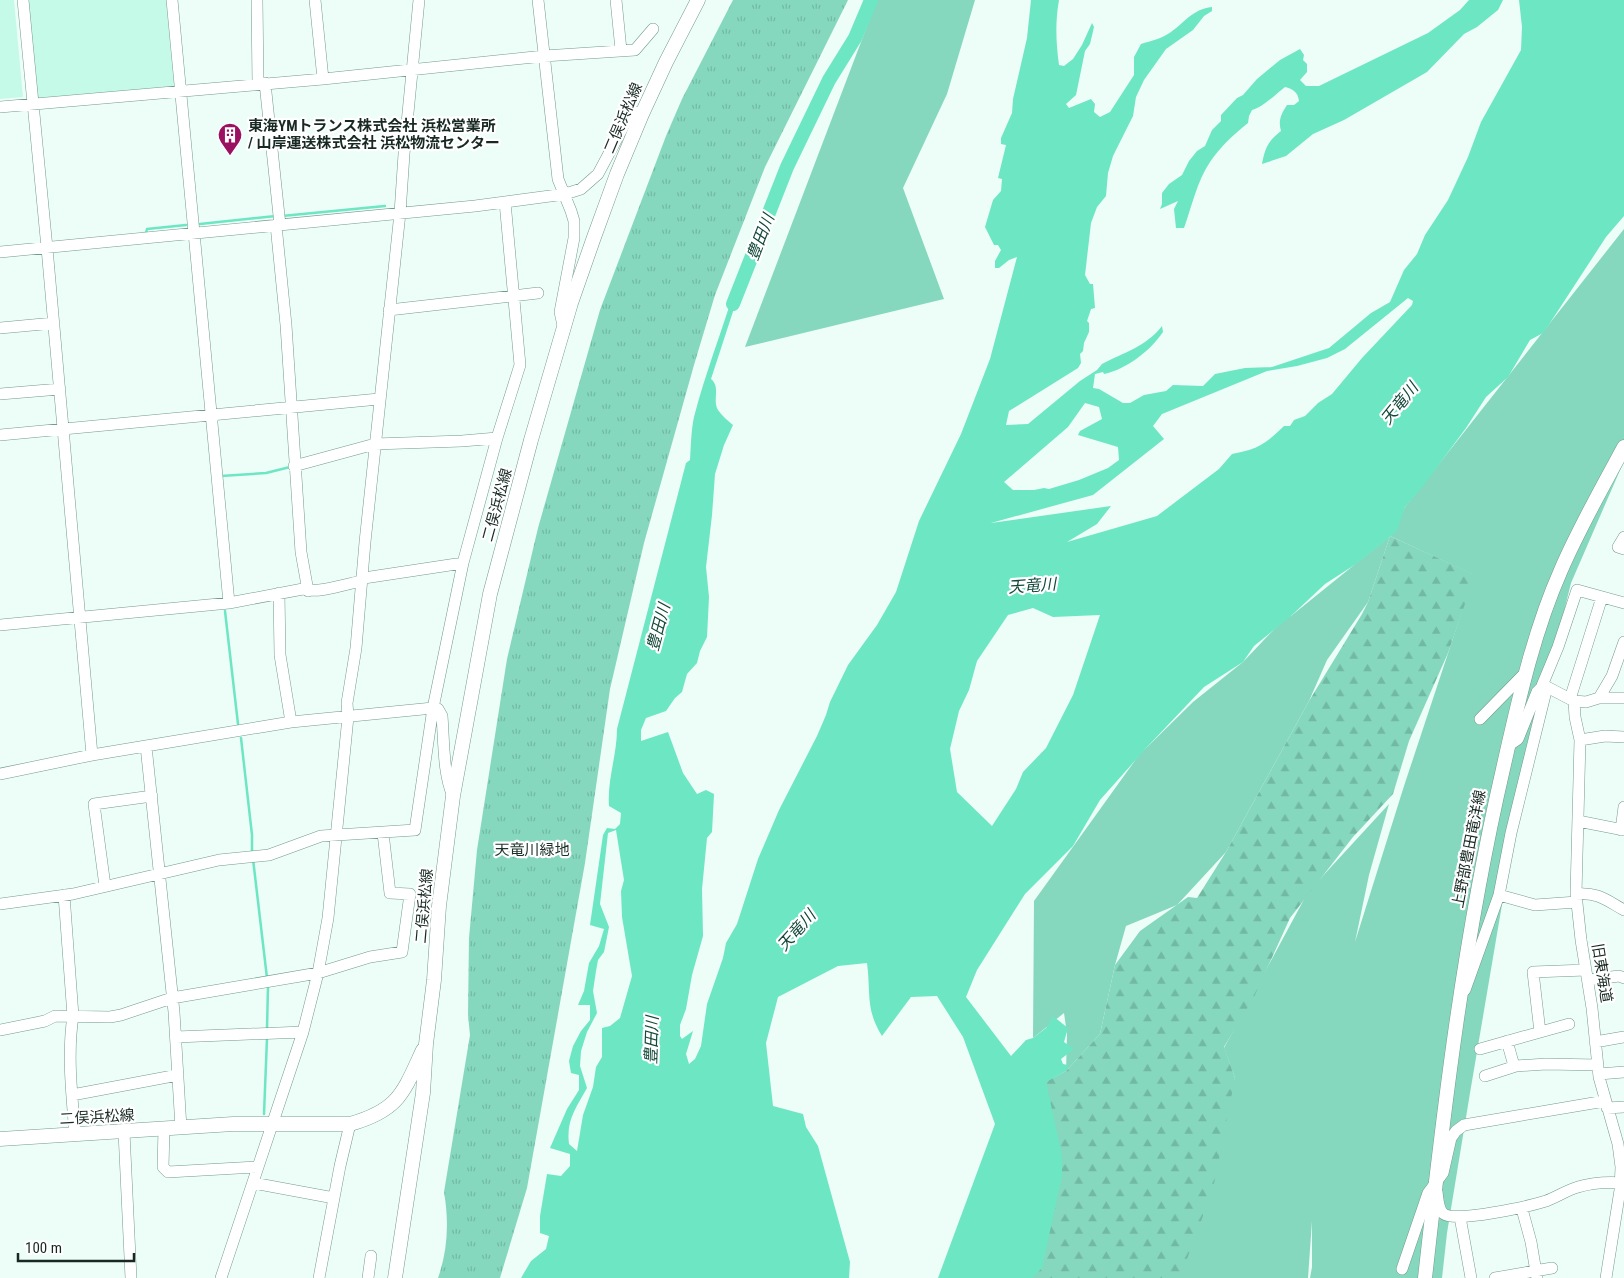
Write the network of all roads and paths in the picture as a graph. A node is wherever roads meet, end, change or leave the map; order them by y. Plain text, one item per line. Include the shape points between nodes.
1 (23, 0) edge
2 (172, 0) edge
3 (257, 0) edge
4 (316, 0) edge
5 (418, 0) edge
6 (538, 0) edge
7 (616, 0) edge
8 (698, 0) edge
9 (653, 29) dead end
10 (621, 50) junction
11 (544, 56) junction
12 (412, 70) junction
13 (323, 79) junction
14 (261, 84) junction
15 (182, 92) junction
16 (33, 105) junction
17 (0, 107) edge
18 (642, 114) junction
19 (565, 194) junction
20 (505, 202) junction
21 (400, 213) junction
22 (279, 220) junction
23 (194, 233) junction
24 (47, 248) junction
25 (0, 252) edge
26 (538, 293) dead end
27 (513, 296) junction
28 (389, 310) junction
29 (54, 323) junction
30 (0, 328) edge
31 (564, 330) junction
32 (60, 388) junction
33 (0, 394) edge
34 (380, 399) junction
35 (291, 408) junction
36 (211, 415) junction
37 (63, 429) junction
38 (0, 435) edge
39 (497, 438) junction
40 (375, 444) junction
41 (1624, 447) edge
42 (294, 466) junction
43 (1624, 537) edge
44 (1624, 549) edge
45 (463, 563) junction
46 (362, 581) junction
47 (308, 591) junction
48 (279, 593) junction
49 (1602, 597) junction
50 (228, 603) junction
51 (1624, 604) edge
52 (81, 617) junction
53 (0, 625) edge
54 (1624, 642) edge
55 (1528, 671) junction
56 (1544, 688) junction
57 (1600, 698) junction
58 (1624, 698) edge
59 (1572, 700) junction
60 (433, 708) junction
61 (348, 717) junction
62 (1480, 718) dead end
63 (291, 722) junction
64 (1624, 737) edge
65 (1580, 740) junction
66 (146, 746) junction
67 (1508, 746) junction
68 (92, 755) junction
69 (0, 774) edge
70 (152, 796) junction
71 (453, 796) junction
72 (1624, 807) edge
73 (1578, 821) junction
74 (1622, 830) edge
75 (383, 833) junction
76 (336, 836) junction
77 (159, 874) junction
78 (105, 886) junction
79 (64, 895) junction
80 (1499, 895) junction
81 (1576, 898) junction
82 (0, 904) edge
83 (1624, 910) edge
84 (318, 973) junction
85 (1587, 975) junction
86 (1622, 975) edge
87 (172, 998) junction
88 (1459, 1003) junction
89 (73, 1016) junction
90 (1569, 1024) dead end
91 (0, 1030) edge
92 (303, 1032) junction
93 (1540, 1032) junction
94 (176, 1037) junction
95 (1624, 1037) edge
96 (1507, 1041) junction
97 (1595, 1042) junction
98 (426, 1044) junction
99 (1480, 1049) dead end
100 (1514, 1066) junction
101 (1598, 1070) junction
102 (1624, 1072) edge
103 (178, 1075) junction
104 (1485, 1076) dead end
105 (72, 1095) junction
106 (1606, 1104) junction
107 (1624, 1107) edge
108 (272, 1124) junction
109 (350, 1124) junction
110 (181, 1128) junction
111 (164, 1129) junction
112 (124, 1132) junction
113 (75, 1135) junction
114 (0, 1139) edge
115 (258, 1167) junction
116 (252, 1183) junction
117 (1622, 1183) edge
118 (1435, 1186) junction
119 (334, 1198) junction
120 (1522, 1208) junction
121 (1460, 1217) junction
122 (370, 1256) dead end
123 (1552, 1268) dead end
124 (1402, 1269) dead end
125 (1537, 1275) edge
126 (131, 1278) edge
127 (221, 1278) edge
128 (319, 1278) edge
129 (368, 1278) edge
130 (394, 1278) edge
131 (1425, 1278) edge
132 (1471, 1278) edge
133 (1495, 1278) edge
134 (1606, 1278) edge

1 - 16 street
2 - 15 street
3 - 14 street
4 - 13 street
5 - 12 street
6 - 11 street
7 - 10 street
8 - 18 main road, 二俣浜松線
9 - 10 street via 635,50
10 - 11 street
11 - 12 street
11 - 19 street via 558,179
12 - 13 street
12 - 21 street
13 - 14 street
14 - 15 street
14 - 22 street
15 - 16 street
15 - 23 street
16 - 17 street
16 - 24 street
18 - 19 street via 636,112 629,116 598,174 581,189
18 - 31 main road, 二俣浜松線 via 600,221
19 - 20 street
19 - 31 street via 572,211 574,238 561,307
20 - 21 street
20 - 27 street
21 - 22 street
21 - 28 street
22 - 23 street
22 - 35 street
23 - 24 street
23 - 36 street
24 - 25 street
24 - 29 street
26 - 27 street
27 - 28 street
27 - 39 street via 520,366
28 - 34 street
29 - 30 street
29 - 32 street
31 - 71 main road, 二俣浜松線 via 490,594
32 - 33 street
32 - 37 street
34 - 35 street
34 - 40 street
35 - 36 street
35 - 42 street
36 - 37 street
36 - 50 street
37 - 38 street
37 - 52 street
39 - 40 street
39 - 45 street
40 - 42 street
40 - 46 street
41 - 55 main road, 上野部豊田竜洋線 via 1560,571
42 - 47 street via 301,552
43 - 44 street via 1618,547
45 - 46 street via 364,578
45 - 60 street
46 - 47 street
46 - 61 street
47 - 48 street
48 - 50 street
48 - 63 street via 280,655
49 - 51 street
49 - 56 street via 1577,590
49 - 59 street
50 - 52 street
52 - 53 street
52 - 68 street
54 - 57 street
55 - 62 street
55 - 67 main road, 上野部豊田竜洋線
56 - 59 street
56 - 67 street via 1537,692 1518,739
56 - 80 street
57 - 58 street
57 - 59 street via 1586,702
59 - 65 street, 旧東海道
60 - 61 street
60 - 71 street via 438,709 442,716 449,788
60 - 75 street via 415,830
61 - 63 street
61 - 76 street
63 - 66 street
64 - 65 street
65 - 73 street, 旧東海道
66 - 68 street
66 - 70 street
67 - 88 main road, 上野部豊田竜洋線 via 1470,927
68 - 69 street
70 - 77 street
70 - 78 street via 94,804
71 - 98 main road, 二俣浜松線
72 - 74 street
73 - 74 street
73 - 81 street, 旧東海道
75 - 76 street
75 - 84 street via 390,893 410,894 402,952 370,957
76 - 77 street via 321,836 270,855 219,860
76 - 84 street via 328,918
77 - 78 street
77 - 87 street
78 - 79 street
79 - 82 street
79 - 89 street
80 - 81 street via 1535,905
80 - 88 street
81 - 83 street via 1589,893
81 - 85 street, 旧東海道
84 - 87 street
84 - 92 street
85 - 86 street
85 - 93 street via 1533,972
85 - 97 street, 旧東海道
87 - 89 street via 110,1017
87 - 94 street
88 - 118 main road, 上野部豊田竜洋線
89 - 91 street via 55,1016
89 - 105 street via 70,1034
90 - 93 street
92 - 94 street
92 - 108 street
93 - 96 street
94 - 103 street
95 - 97 street
96 - 99 street
96 - 100 street
97 - 101 street, 旧東海道
98 - 109 main road, 二俣浜松線 via 399,1098 384,1111
98 - 130 main road, 二俣浜松線 via 423,1093
100 - 101 street via 1546,1064
100 - 104 street
101 - 102 street
101 - 106 street, 旧東海道
103 - 105 street
103 - 110 street
105 - 113 street
106 - 107 street
106 - 117 street, 旧東海道 via 1618,1144
106 - 118 street via 1464,1125 1451,1138 1442,1173
108 - 109 main road, 二俣浜松線
108 - 110 main road, 二俣浜松線
108 - 115 street
109 - 119 street
110 - 111 main road, 二俣浜松線
111 - 112 main road, 二俣浜松線
111 - 115 street via 164,1167 168,1172
112 - 113 main road, 二俣浜松線
112 - 126 street
113 - 114 main road, 二俣浜松線
115 - 116 street
116 - 119 street
116 - 127 street
117 - 120 street via 1578,1187
117 - 134 street, 旧東海道
118 - 121 street via 1441,1211 1446,1216
118 - 124 street via 1428,1193
118 - 131 main road, 上野部豊田竜洋線
119 - 128 street
120 - 121 street
120 - 125 street
121 - 132 street
122 - 129 street
123 - 125 street
125 - 133 street

